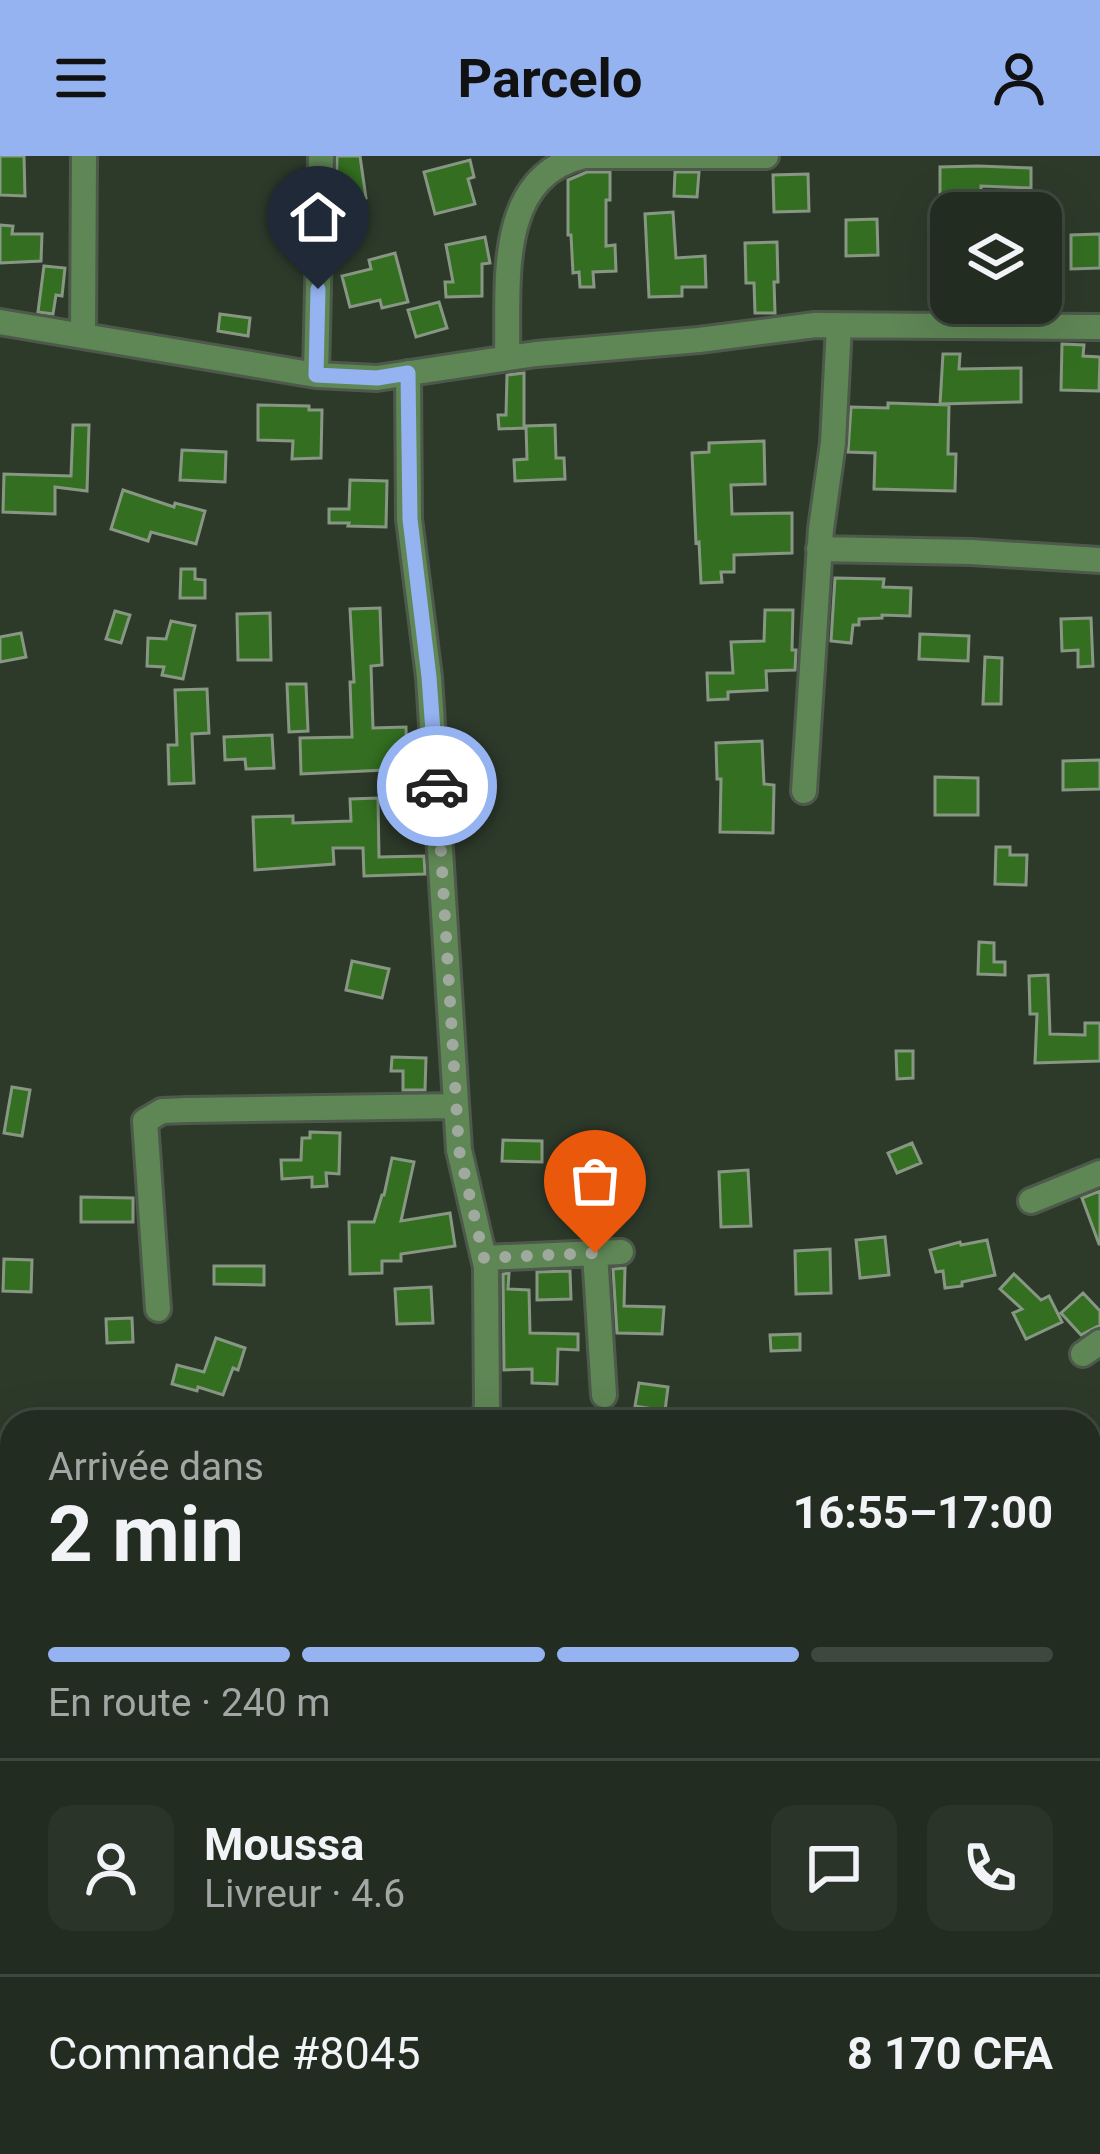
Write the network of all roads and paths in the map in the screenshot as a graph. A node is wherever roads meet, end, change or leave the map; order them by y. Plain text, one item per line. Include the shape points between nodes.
1 (84, 156) edge
2 (321, 156) edge
3 (766, 156) edge
4 (0, 322) edge
5 (839, 325) junction
6 (1100, 327) edge
7 (83, 335) junction
8 (507, 358) junction
9 (408, 373) junction
10 (316, 375) junction
11 (819, 549) junction
12 (1100, 560) edge
13 (804, 791) dead end
14 (456, 1106) junction
15 (1100, 1173) edge
16 (1030, 1201) dead end
17 (484, 1258) junction
18 (158, 1309) dead end
19 (604, 1395) dead end
20 (487, 1410) edge

1 - 7 street
2 - 10 street
3 - 8 street via 566,160 538,182 516,217
4 - 7 street
5 - 6 street
5 - 8 street
5 - 11 street
7 - 10 street
8 - 9 street
9 - 10 street
9 - 14 street via 410,519 429,677
11 - 12 street
11 - 13 street
14 - 17 street
14 - 18 street via 175,1110 145,1121
15 - 16 street
17 - 19 street via 608,1252
17 - 20 street

